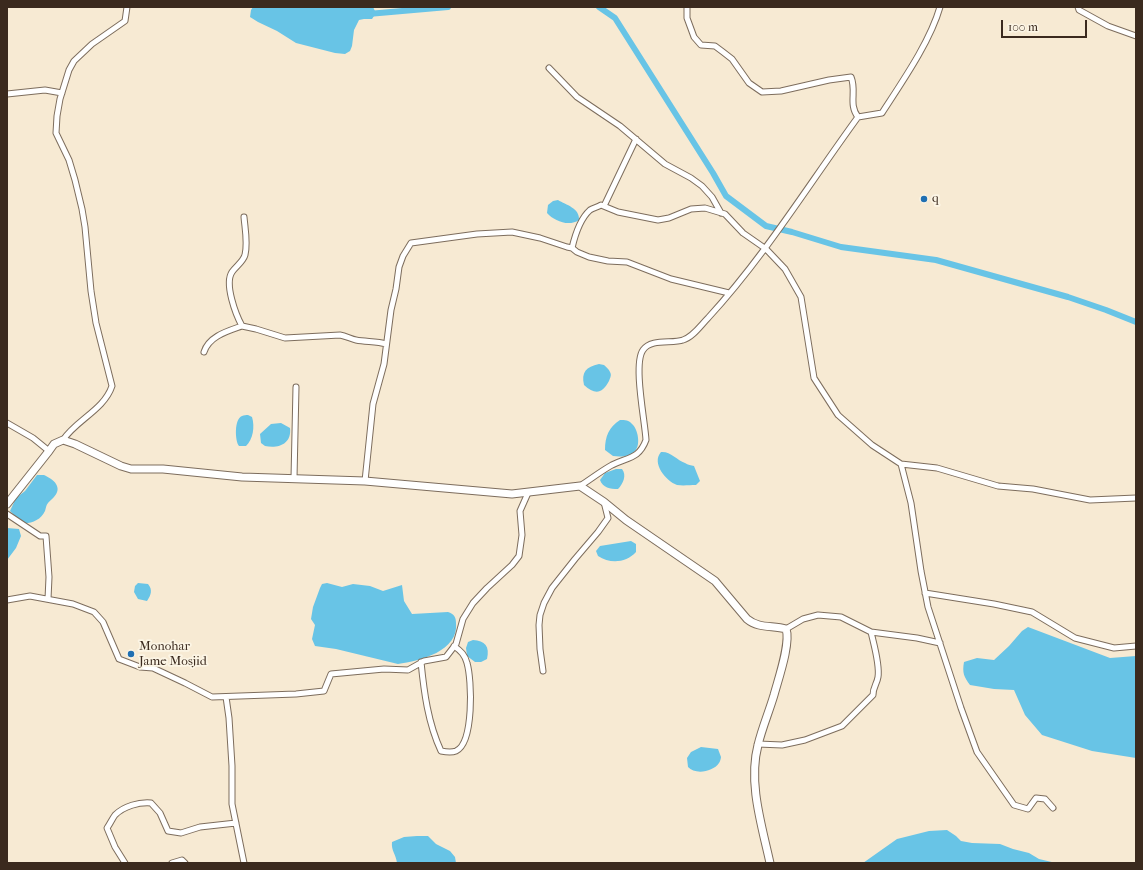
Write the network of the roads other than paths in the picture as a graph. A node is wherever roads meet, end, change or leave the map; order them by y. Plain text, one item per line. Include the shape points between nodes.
1 (127, 7) edge
2 (687, 7) edge
3 (940, 7) edge
4 (1078, 7) edge
5 (1136, 36) edge
6 (549, 68) dead end
7 (62, 93) junction
8 (7, 94) edge
9 (858, 117) junction
10 (636, 139) junction
11 (604, 206) junction
12 (721, 213) junction
13 (244, 217) dead end
14 (572, 248) junction
15 (766, 249) junction
16 (729, 293) junction
17 (242, 326) junction
18 (386, 344) junction
19 (204, 352) dead end
20 (296, 387) dead end
21 (7, 423) edge
22 (63, 440) junction
23 (49, 450) junction
24 (901, 464) junction
25 (294, 478) junction
26 (365, 481) junction
27 (580, 486) junction
28 (528, 493) junction
29 (1136, 498) edge
30 (604, 502) junction
31 (7, 504) edge
32 (7, 514) edge
33 (925, 593) junction
34 (48, 599) junction
35 (7, 600) edge
36 (786, 629) junction
37 (871, 632) junction
38 (940, 643) junction
39 (454, 646) junction
40 (1136, 646) edge
41 (421, 662) junction
42 (543, 671) dead end
43 (226, 697) junction
44 (758, 744) junction
45 (1053, 808) dead end
46 (236, 823) junction
47 (125, 863) edge
48 (172, 863) edge
49 (185, 863) edge
50 (244, 863) edge
51 (770, 863) edge

1 - 7 street via 125,21 92,44 74,61
2 - 9 street via 687,18 694,38 701,45 715,46 732,59 748,84 762,92 781,91 851,77 854,83 852,107
3 - 9 street via 914,62 882,114
4 - 5 street via 1108,26
6 - 10 street via 577,97
7 - 8 street via 45,90
7 - 22 street via 56,133 76,180 85,228 96,323 112,386 109,395 101,404 69,430
9 - 15 street
10 - 11 street
10 - 12 street via 665,164 702,186
11 - 12 street via 618,212 658,220 691,209 706,208
11 - 14 street via 591,209 584,217
12 - 15 street
13 - 17 street via 245,256 231,274 229,282 234,306
14 - 16 street via 589,257 627,262 670,279
14 - 18 street via 512,232 411,243 399,267
15 - 16 street
15 - 24 street via 785,269 801,297 814,378 838,415 872,445
16 - 27 street via 689,337 652,344 644,349 639,379 646,435 643,448 637,455 612,465
17 - 18 street via 285,338 340,335 355,340
17 - 19 street via 212,338
18 - 26 street via 384,364 372,404
20 - 25 street
21 - 23 street
22 - 23 street
22 - 25 street via 131,469
23 - 31 street
24 - 29 street via 937,468 998,486 1033,488 1090,500
24 - 33 street via 911,503
25 - 26 street
26 - 28 street via 512,494
27 - 28 street
27 - 30 street
28 - 39 street via 520,511 522,535 519,556 473,603 464,618
30 - 36 street via 715,581 751,623
30 - 42 street via 608,518 552,588 540,615
32 - 34 street via 40,536 46,536
33 - 38 street
33 - 40 street via 1032,612 1075,638 1114,648
34 - 35 street via 30,596
34 - 43 street via 94,612 103,622 119,659 140,667 153,668 212,697
36 - 37 street via 803,619 818,615 841,617
36 - 44 street via 786,647
37 - 38 street
37 - 44 street via 878,678 873,695 866,703 842,726 805,740 782,744
38 - 45 street via 977,752 1014,805 1028,809 1036,798 1045,799
39 - 41 street via 446,657
39 - 41 street via 461,651 468,664 470,685 470,721 465,741 457,750 441,751 434,737
41 - 43 street via 408,670 384,669 331,674 324,691
43 - 46 street via 232,759 232,804
44 - 51 street via 755,787
46 - 47 street via 182,832 168,831 160,812 151,802 141,802 116,814 107,828
46 - 50 street
48 - 49 street via 182,860

